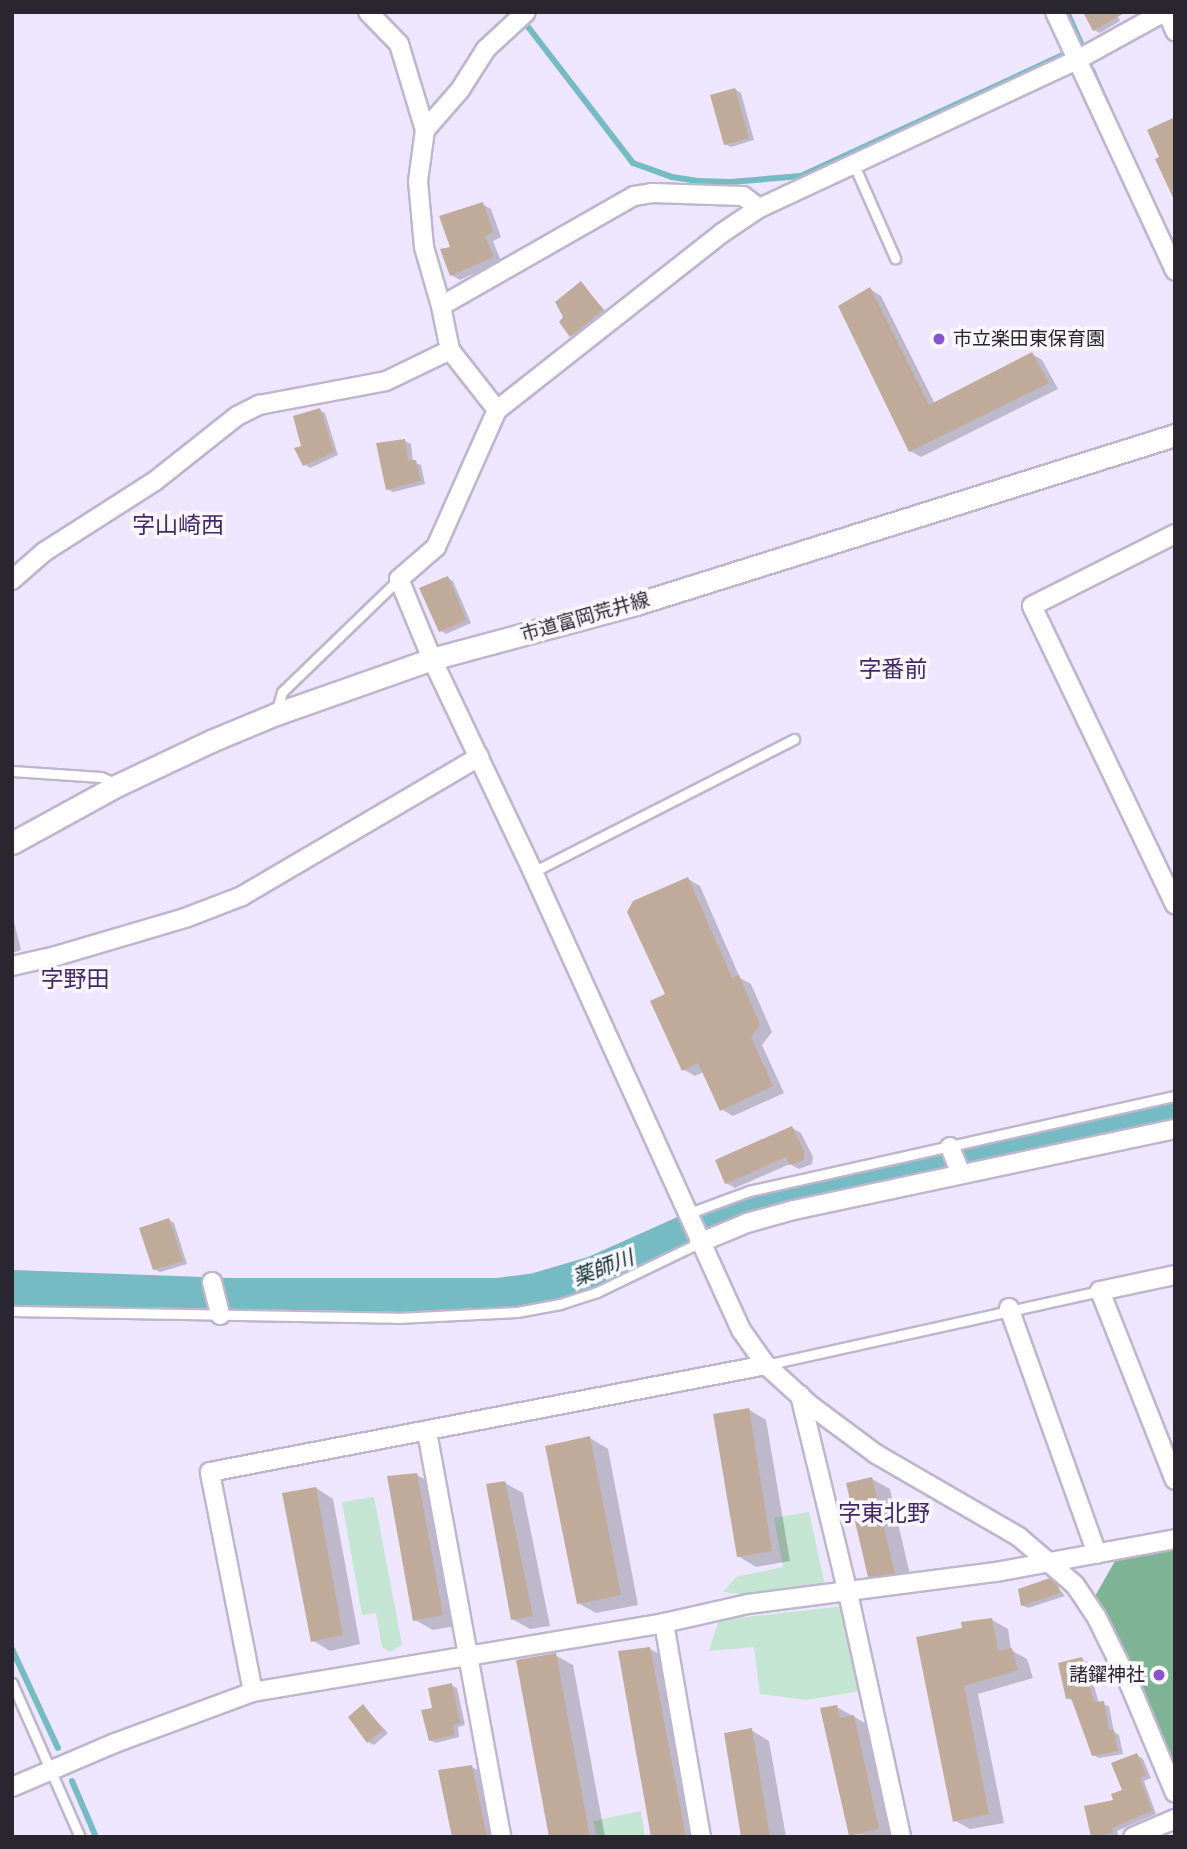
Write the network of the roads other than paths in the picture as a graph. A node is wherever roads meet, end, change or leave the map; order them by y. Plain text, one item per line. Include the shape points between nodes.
1 (368, 12) edge
2 (1055, 12) edge
3 (1161, 13) edge
4 (521, 17) edge
5 (1175, 31) edge
6 (1077, 60) junction
7 (425, 130) junction
8 (854, 165) junction
9 (759, 208) junction
10 (895, 258) dead end
11 (1175, 270) edge
12 (441, 306) junction
13 (450, 350) junction
14 (497, 410) junction
15 (1175, 435) edge
16 (1175, 534) edge
17 (399, 579) junction
18 (12, 580) edge
19 (432, 659) junction
20 (276, 714) junction
21 (794, 740) dead end
22 (479, 757) junction
23 (12, 771) edge
24 (118, 785) junction
25 (12, 843) edge
26 (533, 872) junction
27 (1175, 904) edge
28 (12, 966) edge
29 (1175, 1096) edge
30 (1175, 1129) edge
31 (950, 1147) junction
32 (961, 1174) junction
33 (687, 1214) junction
34 (699, 1243) junction
35 (1175, 1275) edge
36 (212, 1282) dead end
37 (1100, 1290) junction
38 (1009, 1308) junction
39 (12, 1311) edge
40 (220, 1315) junction
41 (766, 1365) junction
42 (800, 1395) junction
43 (427, 1432) junction
44 (1175, 1480) edge
45 (1175, 1539) edge
46 (1097, 1554) junction
47 (1051, 1561) junction
48 (848, 1593) junction
49 (664, 1623) junction
50 (468, 1653) junction
51 (12, 1683) edge
52 (253, 1692) junction
53 (50, 1770) junction
54 (12, 1787) edge
55 (1175, 1793) edge
56 (1175, 1819) edge
57 (80, 1837) edge
58 (501, 1837) edge
59 (701, 1837) edge
60 (901, 1837) edge
61 (1133, 1837) edge

1 - 7 street via 399,44
2 - 6 street
3 - 5 street
3 - 6 street
4 - 7 street via 486,49 460,90
6 - 8 street
6 - 11 street
7 - 12 street via 418,181 420,212 424,247
8 - 9 street
8 - 10 lane
9 - 12 street via 743,197 634,196
9 - 14 street
12 - 13 street
13 - 14 street
13 - 18 street via 386,381 259,405 237,416 155,481 44,552
14 - 17 street via 436,547
15 - 19 street, 市道富岡荒井線 via 636,604
16 - 27 street via 1032,606
17 - 19 street
17 - 20 lane via 282,692
19 - 20 street, 市道富岡荒井線
19 - 22 street
20 - 24 street, 市道富岡荒井線
21 - 26 lane
22 - 26 street
22 - 28 street via 242,896 185,918
23 - 24 lane via 101,777
24 - 25 street, 市道富岡荒井線
26 - 33 street
29 - 31 lane
30 - 32 street
31 - 32 street
31 - 33 lane via 749,1191
32 - 34 street via 794,1210
33 - 34 street
34 - 40 lane via 597,1292 517,1312 397,1318
34 - 41 street via 741,1330
35 - 37 street
36 - 40 street
37 - 38 lane
37 - 44 street
38 - 41 lane
38 - 46 street
39 - 40 lane
41 - 42 street
41 - 43 street
42 - 47 street via 876,1454 1019,1537
42 - 48 street
43 - 50 street
43 - 52 street via 210,1472
45 - 46 street
46 - 47 street
47 - 48 street
47 - 55 street via 1076,1585 1096,1616
48 - 49 street via 747,1604
48 - 60 street
49 - 50 street
49 - 59 street
50 - 52 street
50 - 58 street
51 - 53 lane
52 - 53 street
53 - 54 street
53 - 57 lane
56 - 61 street

